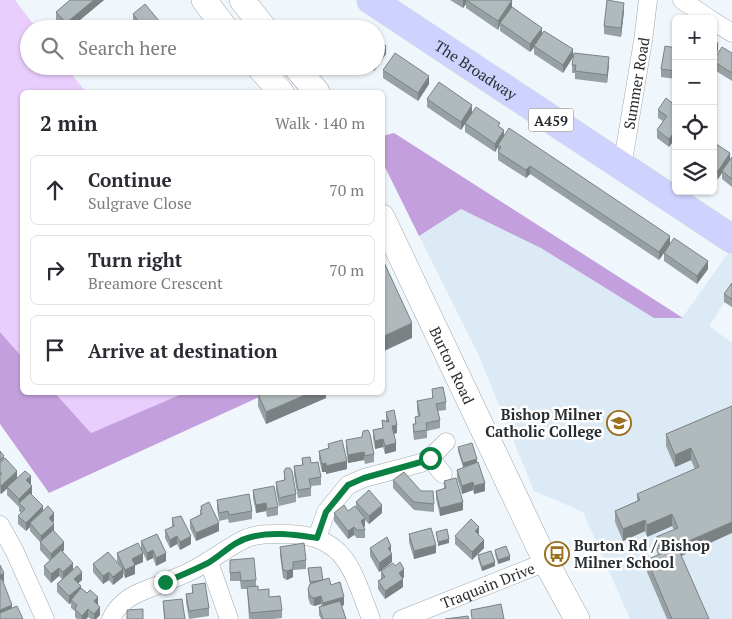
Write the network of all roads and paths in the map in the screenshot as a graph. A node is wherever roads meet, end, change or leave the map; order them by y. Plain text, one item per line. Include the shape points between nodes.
1 (204, 0) edge
2 (231, 0) edge
3 (242, 0) edge
4 (371, 0) edge
5 (648, 0) edge
6 (682, 0) edge
7 (704, 15) edge
8 (220, 20) edge
9 (236, 20) edge
10 (259, 20) edge
11 (717, 23) edge
12 (732, 33) edge
13 (266, 75) edge
14 (303, 75) edge
15 (279, 90) edge
16 (314, 90) edge
17 (622, 167) junction
18 (385, 223) edge
19 (732, 238) edge
20 (446, 442) dead end
21 (430, 458) junction
22 (443, 474) dead end
23 (0, 525) edge
24 (317, 538) junction
25 (209, 562) junction
26 (546, 562) junction
27 (45, 619) edge
28 (111, 619) edge
29 (229, 619) edge
30 (371, 619) edge
31 (402, 619) edge
32 (577, 619) edge

1 - 8 main road
2 - 9 main road via 240,16
3 - 10 main road
4 - 17 main road, The Broadway / A459
5 - 17 street, Summer Road
6 - 7 street
11 - 12 street
13 - 15 main road
14 - 16 main road
17 - 19 main road, The Broadway / A459
18 - 26 main road, Burton Road
20 - 21 street
21 - 22 street
21 - 24 street via 348,485 326,512
23 - 27 street
24 - 25 street via 293,534 249,537
24 - 30 street via 339,552 348,564
25 - 28 street via 135,593 122,603
25 - 29 street
26 - 31 street, Traquain Drive
26 - 32 main road, Burton Road

